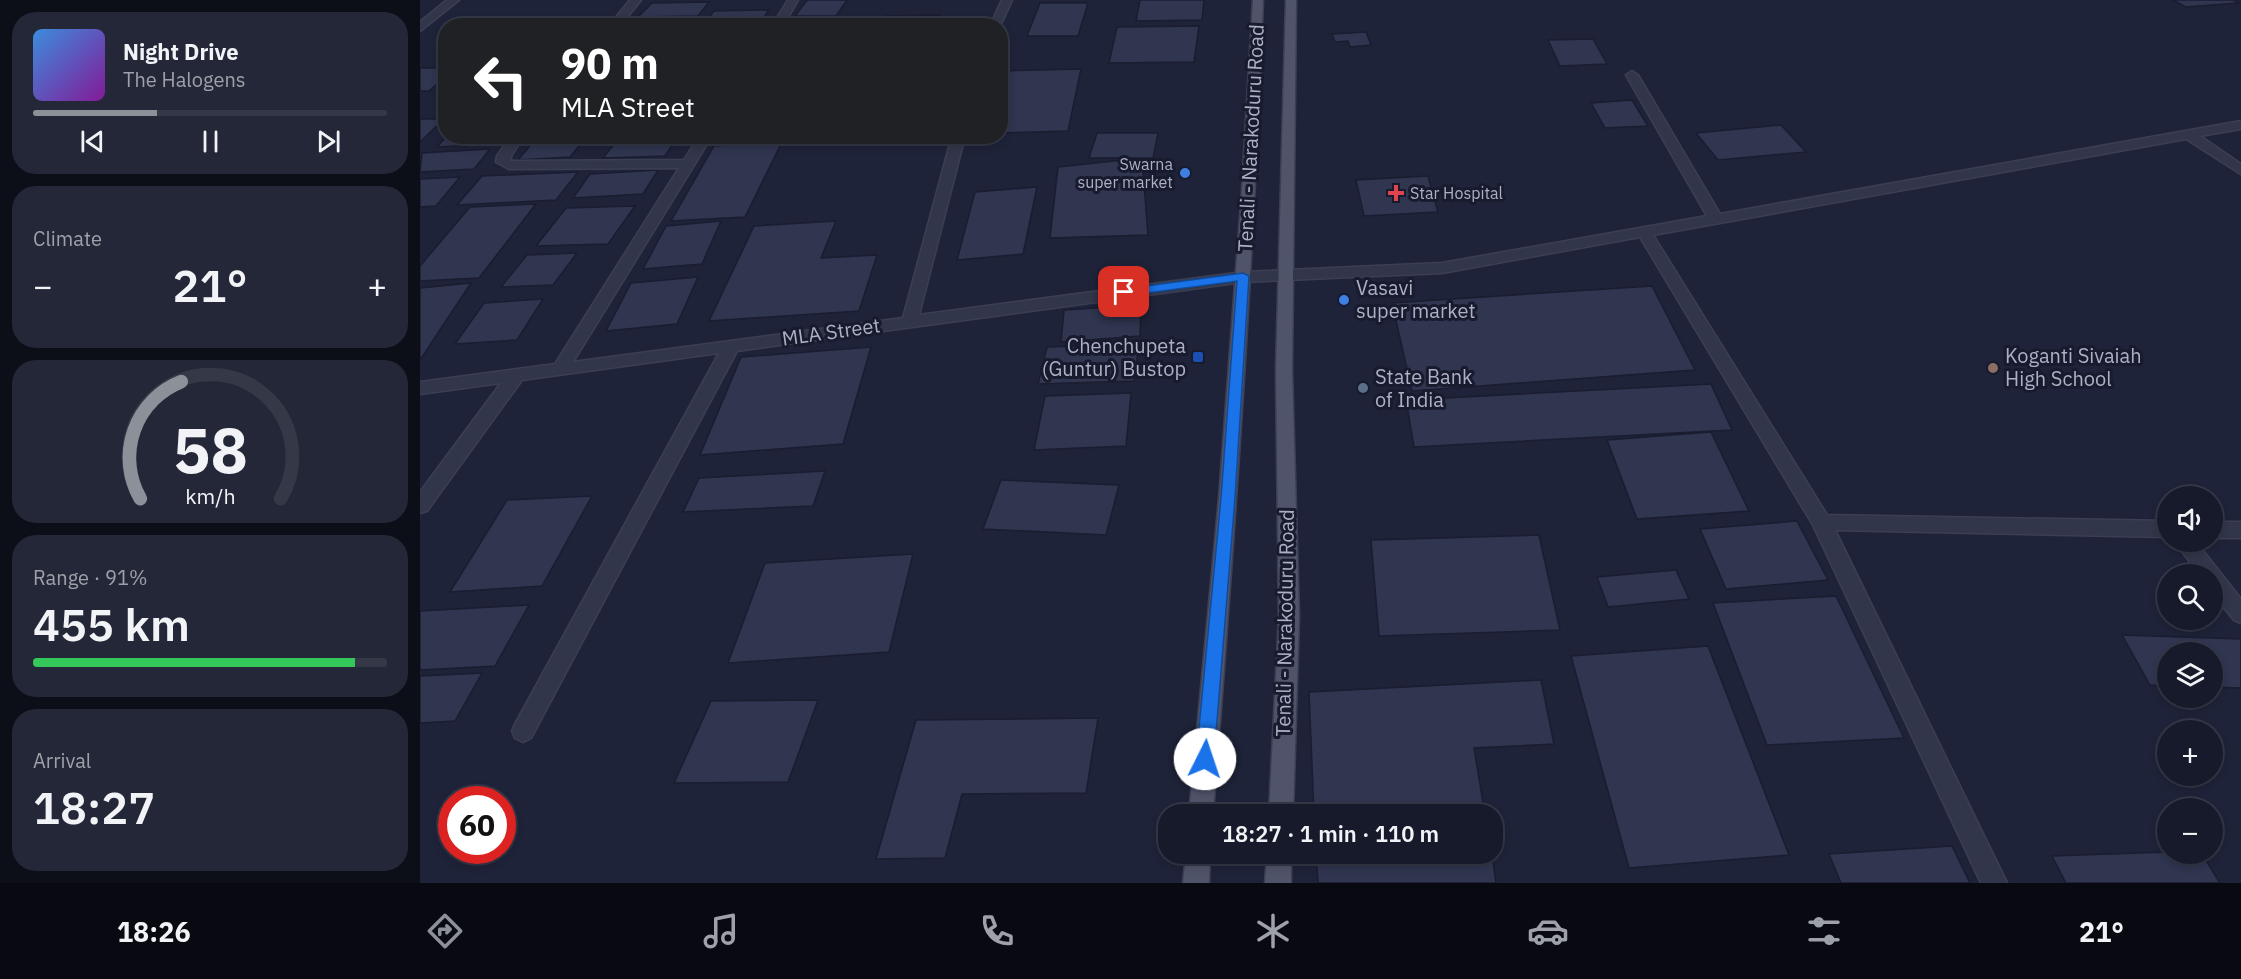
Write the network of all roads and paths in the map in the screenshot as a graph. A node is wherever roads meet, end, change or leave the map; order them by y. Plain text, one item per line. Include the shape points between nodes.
1 (454, 0) edge
2 (636, 0) edge
3 (793, 0) edge
4 (1007, 0) edge
5 (1258, 0) edge
6 (1291, 0) edge
7 (621, 18) edge
8 (782, 18) edge
9 (999, 18) edge
10 (420, 28) edge
11 (1632, 75) dead end
12 (2241, 125) edge
13 (2189, 135) junction
14 (512, 144) edge
15 (701, 144) edge
16 (957, 144) edge
17 (688, 164) junction
18 (2241, 170) edge
19 (1716, 220) junction
20 (1645, 233) junction
21 (1286, 275) junction
22 (1243, 276) junction
23 (910, 321) junction
24 (732, 345) junction
25 (561, 368) junction
26 (517, 374) junction
27 (420, 388) edge
28 (420, 506) edge
29 (1821, 522) junction
30 (2157, 529) edge
31 (2223, 530) edge
32 (2241, 530) edge
33 (2193, 552) edge
34 (2202, 564) edge
35 (2223, 591) edge
36 (2241, 614) edge
37 (523, 731) dead end
38 (1202, 804) edge
39 (1281, 804) edge
40 (1197, 864) edge
41 (1279, 864) edge
42 (1196, 883) edge
43 (1278, 883) edge
44 (1994, 883) edge

1 - 10 street
2 - 7 street
3 - 8 street
4 - 9 street
5 - 22 main road, Tenali - Narakoduru Road
6 - 21 main road, Tenali - Narakoduru Road
11 - 19 street
12 - 13 street, MLA Street
13 - 18 street
13 - 19 street, MLA Street
14 - 17 street via 503,162 509,165
15 - 17 street
16 - 23 street
17 - 25 street
19 - 20 street, MLA Street
20 - 21 street, MLA Street via 1442,268
20 - 29 street
21 - 22 street, MLA Street
21 - 39 main road, Tenali - Narakoduru Road via 1289,616
22 - 23 street, MLA Street
22 - 38 main road, Tenali - Narakoduru Road
23 - 24 street, MLA Street
24 - 25 street, MLA Street
24 - 37 street
25 - 26 street, MLA Street
26 - 27 street, MLA Street
26 - 28 street
29 - 30 street
29 - 44 street
31 - 32 street
33 - 34 street
35 - 36 street
40 - 42 main road
41 - 43 main road

